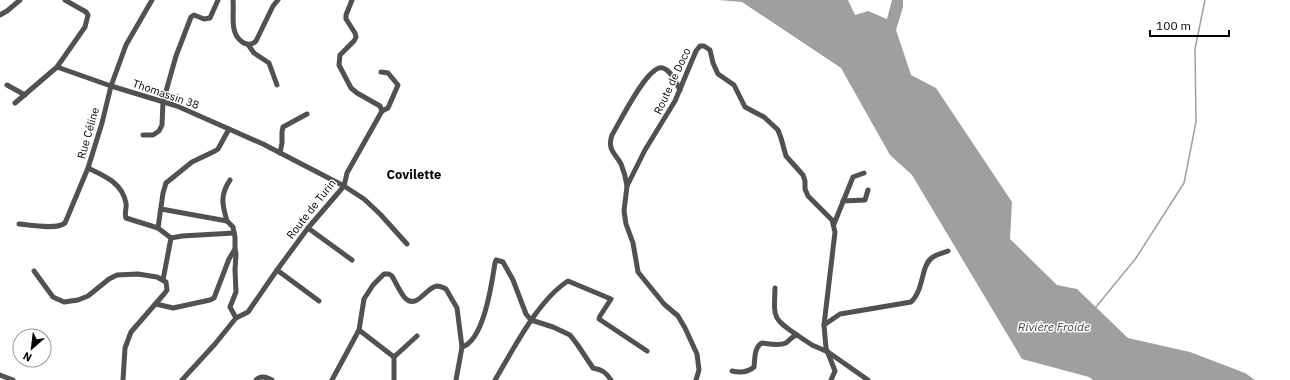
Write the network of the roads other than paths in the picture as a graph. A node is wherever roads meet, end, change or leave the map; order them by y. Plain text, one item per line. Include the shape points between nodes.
1 (20, 0) edge
2 (65, 0) edge
3 (152, 0) edge
4 (218, 0) edge
5 (233, 0) edge
6 (278, 0) edge
7 (352, 0) edge
8 (0, 15) edge
9 (249, 46) junction
10 (58, 67) junction
11 (381, 72) dead end
12 (7, 84) dead end
13 (277, 85) dead end
14 (111, 86) junction
15 (680, 90) junction
16 (25, 95) junction
17 (164, 102) junction
18 (15, 103) dead end
19 (382, 110) junction
20 (307, 114) dead end
21 (229, 129) junction
22 (143, 135) dead end
23 (280, 153) junction
24 (88, 168) junction
25 (864, 173) dead end
26 (230, 180) dead end
27 (344, 186) junction
28 (627, 186) junction
29 (868, 190) dead end
30 (843, 201) junction
31 (160, 209) junction
32 (227, 222) junction
33 (19, 224) dead end
34 (834, 224) junction
35 (158, 228) junction
36 (308, 228) junction
37 (234, 233) junction
38 (171, 238) junction
39 (407, 244) dead end
40 (236, 249) junction
41 (948, 251) dead end
42 (352, 260) dead end
43 (276, 270) junction
44 (34, 271) dead end
45 (163, 280) junction
46 (775, 288) dead end
47 (320, 301) dead end
48 (156, 304) junction
49 (236, 318) junction
50 (531, 320) junction
51 (824, 325) junction
52 (359, 330) junction
53 (797, 335) junction
54 (417, 336) dead end
55 (462, 347) junction
56 (647, 351) dead end
57 (828, 352) junction
58 (394, 357) junction
59 (732, 371) dead end
60 (0, 376) edge
61 (13, 380) edge
62 (123, 380) edge
63 (182, 380) edge
64 (256, 380) edge
65 (272, 380) edge
66 (332, 380) edge
67 (394, 380) edge
68 (456, 380) edge
69 (495, 380) edge
70 (611, 380) edge
71 (696, 380) edge
72 (831, 380) edge
73 (868, 380) edge

1 - 8 street
2 - 10 street via 88,15 85,27
3 - 14 street, Rue Céline via 126,45
4 - 17 street via 210,18 204,19 194,15 190,17
5 - 9 street via 234,29 243,43
6 - 9 street via 256,41
7 - 19 street via 346,19 356,37 340,55 339,65 351,88 380,106
9 - 13 street via 254,53 269,63
10 - 14 street, Thomassin 38
10 - 16 street
11 - 19 street, Route de Turin via 390,74 398,86 388,108
12 - 16 street
14 - 17 street, Thomassin 38
14 - 24 street, Rue Céline
15 - 28 street, Route de Doco
15 - 28 street via 663,68 654,70 637,92 612,135 612,150 621,165
15 - 34 street, Route de Doco via 698,48 700,46 710,50 718,74 734,85 745,107 778,130 786,156 803,175 808,196
16 - 18 street
17 - 21 street, Thomassin 38
17 - 22 street via 162,125 153,135
19 - 27 street, Route de Turin via 347,173
20 - 23 street via 283,127
21 - 23 street, Thomassin 38
21 - 31 street via 218,149 192,162 166,183
23 - 27 street, Thomassin 38
24 - 33 street via 68,220 63,225 56,227
24 - 35 street, Rue Céline via 113,181 120,188 126,204 126,218
25 - 30 street via 853,177
26 - 32 street via 223,194 223,209
27 - 36 street, Route de Turin
27 - 39 street, Thomassin 38 via 364,199
28 - 71 street, Route de Doco via 624,211 638,272 664,304 678,316 685,328 697,354 699,370
29 - 30 street via 865,200
30 - 34 street
31 - 32 street
31 - 35 street
32 - 37 street via 233,227
34 - 51 street
35 - 38 street, Rue Céline
36 - 42 street
36 - 43 street, Route de Turin
37 - 38 street
37 - 40 street
38 - 45 street
40 - 48 street via 229,259 214,298 173,308
40 - 49 street via 236,292 230,307
41 - 51 street via 932,257 926,264 920,291 911,302 840,314
43 - 47 street
43 - 49 street, Route de Turin via 248,312
44 - 45 street via 54,297 64,302 88,296 117,275 133,273
45 - 48 street via 166,282 167,290
46 - 53 street via 774,313 778,321
48 - 62 street via 131,332 125,348
49 - 63 street, Route de Turin
50 - 55 street via 503,262 496,260 485,311 478,329 466,346
50 - 56 street via 558,287 568,281 611,299 599,319
50 - 69 street
50 - 70 street via 570,335 593,368 602,370
51 - 57 street
52 - 55 street via 364,299 384,274 389,274 410,302 416,301 430,289 438,286 446,289 457,308
52 - 58 street
52 - 66 street
53 - 57 street
53 - 59 street via 783,344 759,344 754,368 743,373
54 - 58 street
55 - 68 street
57 - 72 street via 835,371
57 - 73 street
58 - 67 street
60 - 61 street
64 - 65 street via 266,376

